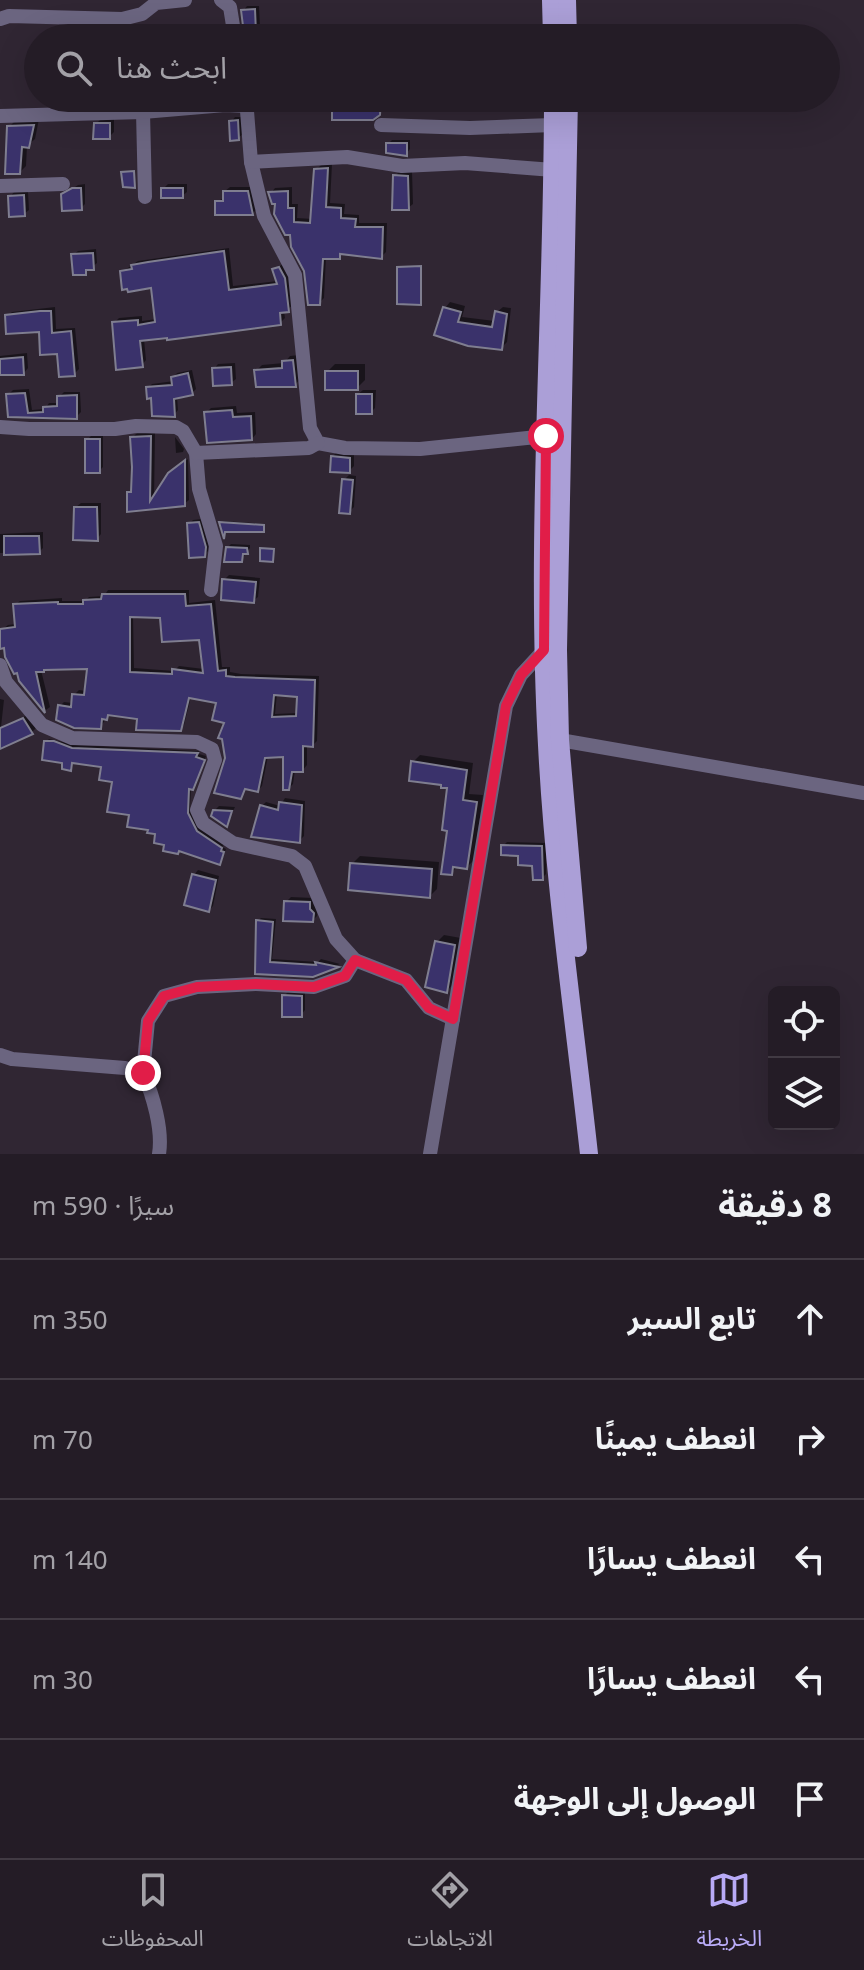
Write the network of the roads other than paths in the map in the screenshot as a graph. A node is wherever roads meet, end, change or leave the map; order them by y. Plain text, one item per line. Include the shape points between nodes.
1 (185, 0) edge
2 (221, 0) edge
3 (551, 0) edge
4 (567, 0) edge
5 (0, 19) edge
6 (233, 24) edge
7 (552, 24) edge
8 (568, 24) edge
9 (143, 112) joint
10 (248, 112) edge
11 (553, 112) edge
12 (568, 112) edge
13 (0, 116) edge
14 (381, 125) dead end
15 (553, 125) junction
16 (251, 162) junction
17 (553, 170) junction
18 (63, 184) dead end
19 (0, 186) edge
20 (145, 197) dead end
21 (557, 332) junction
22 (0, 427) edge
23 (546, 436) junction
24 (318, 443) junction
25 (196, 453) junction
26 (211, 590) dead end
27 (551, 650) junction
28 (0, 665) edge
29 (560, 740) junction
30 (864, 793) edge
31 (355, 960) junction
32 (453, 1019) junction
33 (0, 1055) edge
34 (143, 1073) junction
35 (159, 1154) edge
36 (430, 1154) edge
37 (589, 1154) edge
38 (599, 1154) edge

1 - 5 street via 156,3 122,19
2 - 6 street via 230,7
3 - 7 main road
4 - 8 main road
9 - 13 street
9 - 20 street
10 - 16 street
11 - 15 main road
12 - 21 main road
14 - 15 street
15 - 17 main road
16 - 17 street via 347,157 402,166 465,163
16 - 24 street via 264,216 295,275 310,428
17 - 21 main road
18 - 19 street
21 - 23 main road
21 - 27 main road
22 - 25 street via 176,427
23 - 24 street via 420,449
23 - 27 main road
24 - 25 street via 309,448
25 - 26 street via 199,489 216,546
27 - 29 main road
27 - 32 street via 521,675 506,706
27 - 37 main road via 547,744
28 - 31 street via 6,682 42,725 72,738 197,742 212,749 215,760 197,810 203,823 233,843 292,856 305,866 336,939
29 - 30 street
29 - 38 main road
31 - 32 street via 406,980 429,1008
31 - 34 street via 345,976 314,987 197,987 164,996 148,1021
32 - 36 street
33 - 34 street
34 - 35 street

